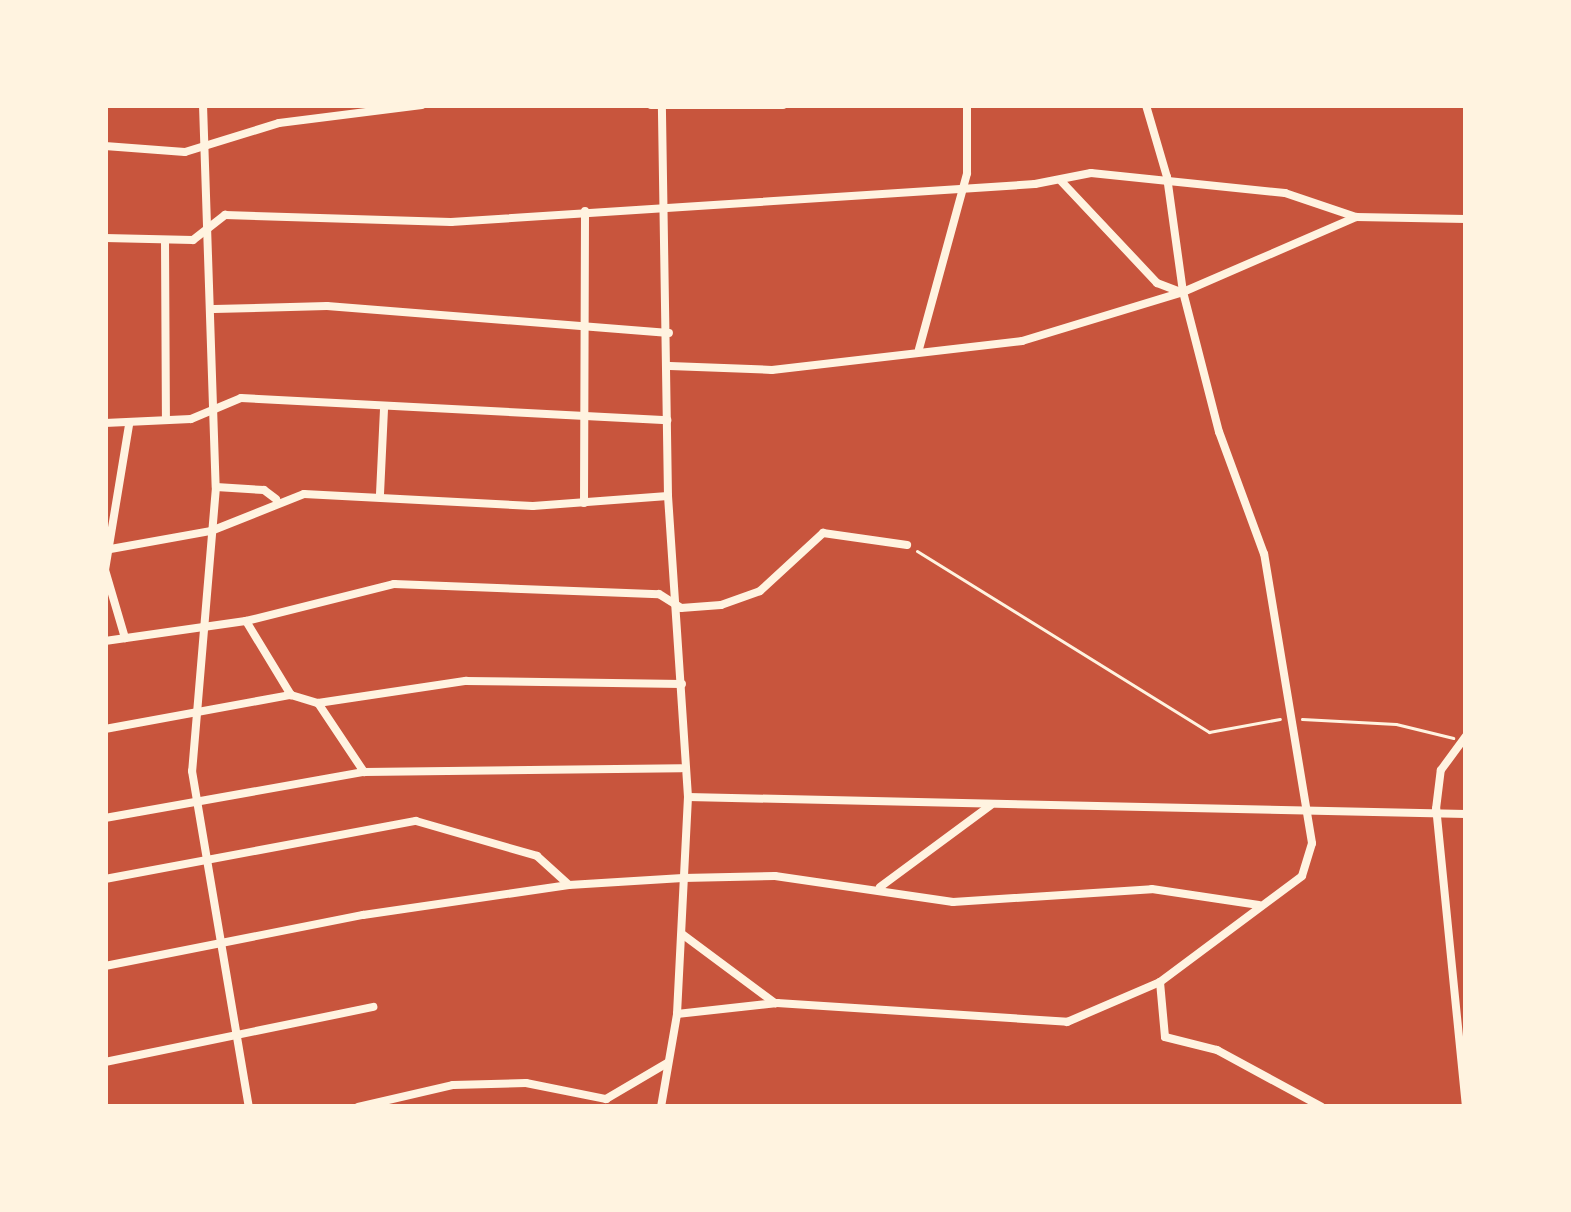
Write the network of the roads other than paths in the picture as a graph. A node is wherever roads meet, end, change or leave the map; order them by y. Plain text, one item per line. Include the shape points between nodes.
1 (203, 105) edge
2 (422, 105) edge
3 (651, 105) edge
4 (783, 105) edge
5 (967, 105) edge
6 (1146, 105) edge
7 (662, 106) edge
8 (738, 106) edge
9 (203, 144) junction
10 (105, 146) edge
11 (1167, 177) junction
12 (1061, 181) junction
13 (962, 190) junction
14 (665, 205) junction
15 (585, 211) junction
16 (1356, 217) junction
17 (1466, 219) edge
18 (206, 227) junction
19 (105, 238) edge
20 (166, 241) junction
21 (1183, 292) junction
22 (214, 309) junction
23 (585, 322) junction
24 (669, 333) junction
25 (920, 349) junction
26 (670, 366) junction
27 (384, 408) junction
28 (217, 410) junction
29 (584, 413) junction
30 (166, 419) junction
31 (667, 420) junction
32 (105, 423) edge
33 (129, 425) junction
34 (215, 487) junction
35 (380, 494) junction
36 (668, 496) junction
37 (276, 499) junction
38 (584, 504) junction
39 (211, 532) junction
40 (907, 545) road end
41 (107, 550) edge
42 (105, 570) edge
43 (681, 608) junction
44 (207, 620) junction
45 (246, 621) junction
46 (125, 638) junction
47 (105, 640) edge
48 (682, 684) junction
49 (291, 695) junction
50 (319, 703) junction
51 (191, 713) junction
52 (105, 729) edge
53 (1465, 738) edge
54 (681, 768) junction
55 (364, 772) junction
56 (688, 797) junction
57 (201, 805) junction
58 (991, 806) junction
59 (1306, 808) junction
60 (1436, 809) junction
61 (1466, 814) edge
62 (105, 818) edge
63 (210, 858) junction
64 (683, 878) junction
65 (105, 879) edge
66 (569, 885) junction
67 (879, 887) junction
68 (1259, 905) junction
69 (682, 934) junction
70 (226, 944) junction
71 (105, 966) edge
72 (1160, 982) junction
73 (777, 1004) junction
74 (373, 1007) dead end
75 (677, 1014) junction
76 (235, 1036) junction
77 (105, 1062) edge
78 (668, 1063) junction
79 (406, 1093) junction
80 (249, 1107) edge
81 (358, 1107) edge
82 (412, 1107) edge
83 (661, 1107) edge
84 (1322, 1107) edge
85 (1466, 1107) edge

1 - 9 street
2 - 9 street via 279,123
3 - 7 street
4 - 8 street
5 - 13 street
6 - 11 street
7 - 8 street
7 - 14 street
9 - 10 street via 185,152
9 - 18 street
11 - 12 street via 1091,173
11 - 16 street via 1286,193
11 - 21 street
12 - 13 street
12 - 21 street via 1157,283
13 - 14 street
13 - 25 street
14 - 15 street
14 - 24 street
15 - 18 street via 451,222 226,215
15 - 23 street
16 - 17 street
16 - 21 street
18 - 20 street via 193,240
18 - 22 street
19 - 20 street
20 - 30 street
21 - 25 street via 1022,341
21 - 59 street via 1219,432 1264,554
22 - 23 street via 327,305
22 - 28 street
23 - 24 street
23 - 29 street
24 - 26 street
25 - 26 street via 772,370
26 - 31 street
27 - 28 street via 241,398
27 - 29 street
27 - 35 street
28 - 30 street
28 - 34 street
29 - 31 street
29 - 38 street
30 - 33 street
31 - 36 street
32 - 33 street
33 - 41 street
34 - 37 street via 264,490
34 - 39 street
35 - 37 street
35 - 38 street
36 - 38 street
36 - 43 street
37 - 39 street
39 - 41 street
39 - 44 street
40 - 43 street via 823,533 760,591
41 - 42 street
42 - 46 street
43 - 45 street via 659,594 394,584
43 - 48 street
44 - 45 street
44 - 46 street
44 - 51 street
45 - 49 street
46 - 47 street
48 - 50 street via 466,681
48 - 54 street
49 - 50 street
49 - 51 street
50 - 55 street
51 - 52 street
51 - 57 street
53 - 60 street via 1441,770
54 - 55 street
54 - 56 street
55 - 57 street
56 - 58 street
56 - 64 street
57 - 62 street
57 - 63 street
58 - 59 street via 1083,800
58 - 67 street
59 - 60 street
59 - 68 street via 1312,843 1302,876
60 - 61 street
60 - 85 street
63 - 65 street
63 - 66 street via 416,820 537,856
63 - 70 street
64 - 66 street
64 - 67 street via 776,876
64 - 69 street
66 - 70 street
67 - 68 street via 967,902 1152,889
68 - 72 street
69 - 73 street
69 - 75 street
70 - 71 street
70 - 76 street
72 - 73 street via 1067,1022
72 - 84 street via 1165,1037 1216,1050
73 - 75 street
74 - 76 street
75 - 78 street
76 - 77 street
76 - 80 street
78 - 79 street via 606,1099 526,1083
78 - 83 street
79 - 81 street
79 - 82 street

